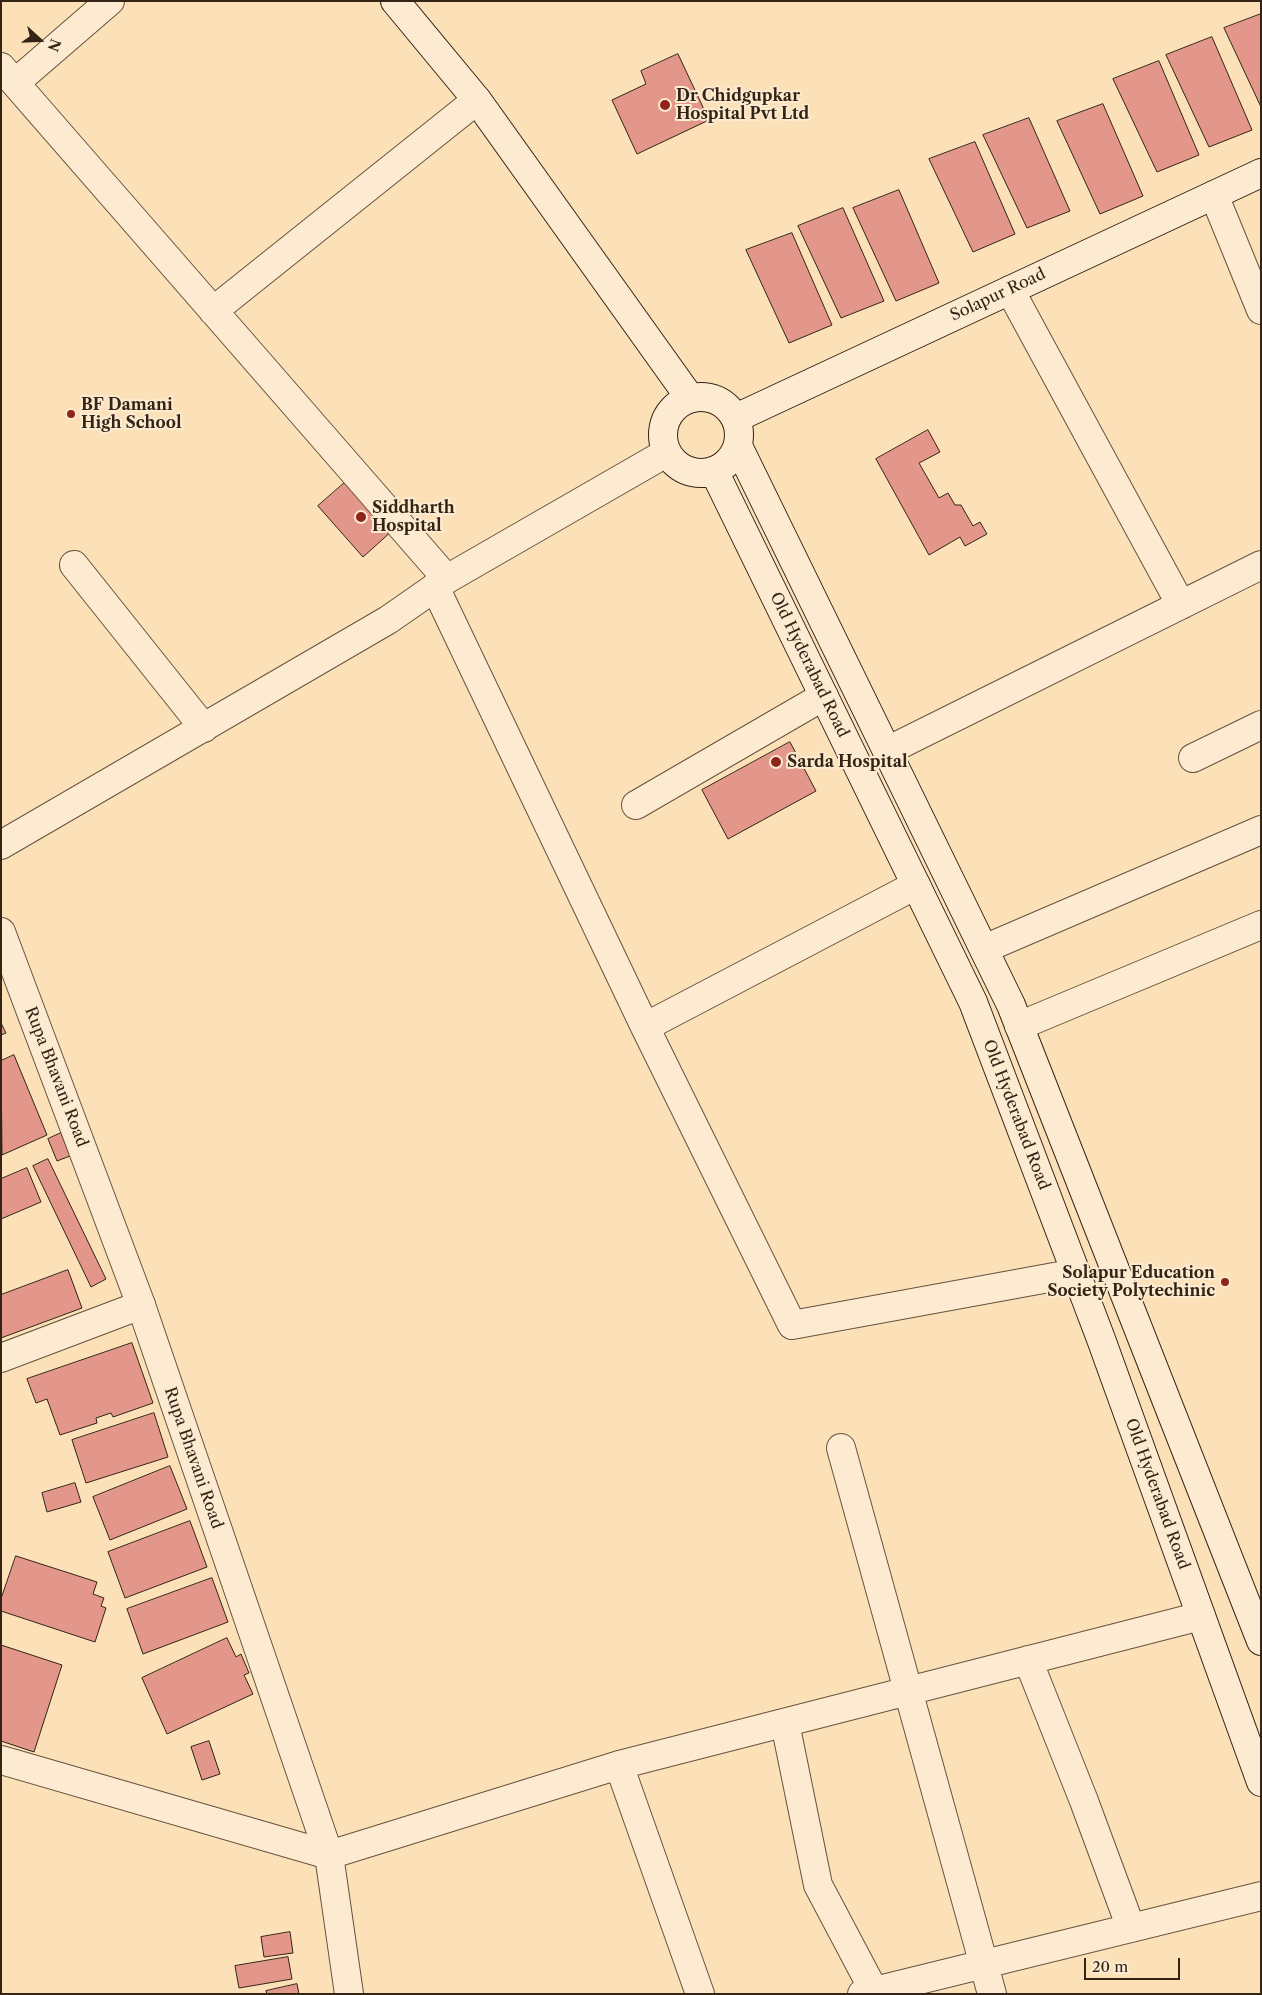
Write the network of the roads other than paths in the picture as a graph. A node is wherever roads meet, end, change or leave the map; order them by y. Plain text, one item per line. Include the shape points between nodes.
1 (110, 1) edge
2 (395, 1) edge
3 (8, 75) edge
4 (477, 100) junction
5 (1261, 173) edge
6 (1214, 195) junction
7 (1010, 290) junction
8 (1261, 310) edge
9 (214, 311) junction
10 (690, 398) junction
11 (736, 418) junction
12 (738, 446) junction
13 (666, 453) junction
14 (714, 471) junction
15 (1261, 564) edge
16 (74, 565) dead end
17 (441, 583) junction
18 (1181, 605) junction
19 (824, 696) junction
20 (1261, 725) edge
21 (204, 728) junction
22 (887, 751) junction
23 (1193, 758) dead end
24 (636, 804) dead end
25 (1261, 830) edge
26 (1, 845) edge
27 (916, 885) junction
28 (1261, 925) edge
29 (1, 932) edge
30 (984, 949) junction
31 (1020, 1026) junction
32 (644, 1027) junction
33 (1076, 1273) junction
34 (141, 1305) junction
35 (1, 1358) edge
36 (842, 1448) dead end
37 (1201, 1616) junction
38 (1261, 1641) edge
39 (1028, 1660) junction
40 (908, 1691) junction
41 (785, 1723) junction
42 (1, 1760) edge
43 (619, 1765) junction
44 (1261, 1782) edge
45 (329, 1855) junction
46 (1261, 1896) edge
47 (1131, 1928) junction
48 (984, 1964) junction
49 (868, 1992) edge
50 (350, 1994) edge
51 (700, 1994) edge
52 (992, 1994) edge

1 - 3 street
2 - 4 street
3 - 9 street
4 - 9 street
4 - 10 street
5 - 6 street, Solapur Road
6 - 7 street, Solapur Road
6 - 8 street
7 - 11 street, Solapur Road
7 - 18 street
9 - 17 street
10 - 11 street via 705,396 720,401
10 - 13 street via 668,413 662,440
11 - 12 street
12 - 14 street via 729,461
12 - 22 street
13 - 14 street via 680,468 700,474
13 - 17 street
14 - 19 street, Old Hyderabad Road
15 - 18 street
16 - 21 street
17 - 21 street via 388,620
17 - 32 street
18 - 22 street
19 - 24 street
19 - 27 street, Old Hyderabad Road
20 - 23 street
21 - 26 street
22 - 30 street
25 - 30 street
27 - 32 street
27 - 33 street, Old Hyderabad Road via 973,1002
28 - 31 street
29 - 34 street, Rupa Bhavani Road
30 - 31 street
31 - 38 street
32 - 33 street via 792,1325
33 - 37 street, Old Hyderabad Road
34 - 35 street
34 - 45 street, Rupa Bhavani Road
36 - 40 street
37 - 39 street
37 - 44 street, Old Hyderabad Road
39 - 40 street
39 - 47 street
40 - 41 street
40 - 48 street
41 - 43 street
41 - 49 street via 818,1885
42 - 45 street
43 - 45 street
43 - 51 street
45 - 50 street, Rupa Bhavani Road
46 - 47 street
47 - 48 street
48 - 49 street
48 - 52 street

